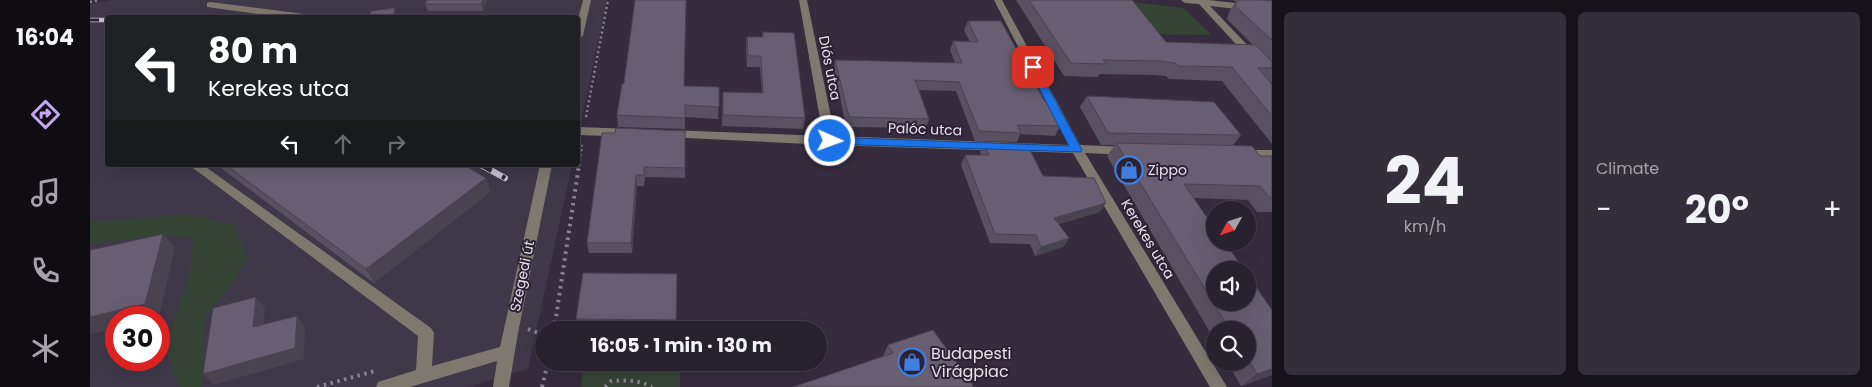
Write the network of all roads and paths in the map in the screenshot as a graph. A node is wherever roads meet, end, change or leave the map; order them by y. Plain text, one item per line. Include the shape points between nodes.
1 (98, 0) edge
2 (587, 0) edge
3 (608, 0) edge
4 (803, 0) edge
5 (998, 0) edge
6 (1186, 0) edge
7 (1201, 1) junction
8 (90, 2) edge
9 (210, 5) dead end
10 (1272, 10) edge
11 (288, 15) edge
12 (580, 28) edge
13 (1272, 77) edge
14 (581, 131) edge
15 (642, 133) edge
16 (662, 134) edge
17 (830, 141) junction
18 (1077, 150) junction
19 (1135, 151) edge
20 (1233, 154) edge
21 (1272, 154) edge
22 (197, 167) edge
23 (546, 167) edge
24 (576, 167) edge
25 (555, 321) edge
26 (506, 352) junction
27 (380, 369) dead end
28 (546, 371) edge
29 (424, 375) junction
30 (317, 387) edge
31 (384, 387) edge
32 (501, 387) edge
33 (542, 387) edge
34 (605, 387) edge
35 (652, 387) edge
36 (1219, 387) edge

1 - 8 path
2 - 12 street
3 - 14 path
4 - 17 street, Diós utca
5 - 18 street, Kerekes utca
6 - 7 street
7 - 10 street
7 - 13 street
9 - 11 street
14 - 15 street
16 - 17 street, Palóc utca
17 - 18 street, Palóc utca
18 - 19 street, Palóc utca
18 - 36 street, Kerekes utca
20 - 21 street
22 - 29 street via 426,333
23 - 26 street, Szegedi út
24 - 25 path
26 - 29 street
26 - 32 street, Szegedi út
27 - 30 path
28 - 33 path
29 - 31 street
34 - 35 path via 611,381 627,380 642,381

